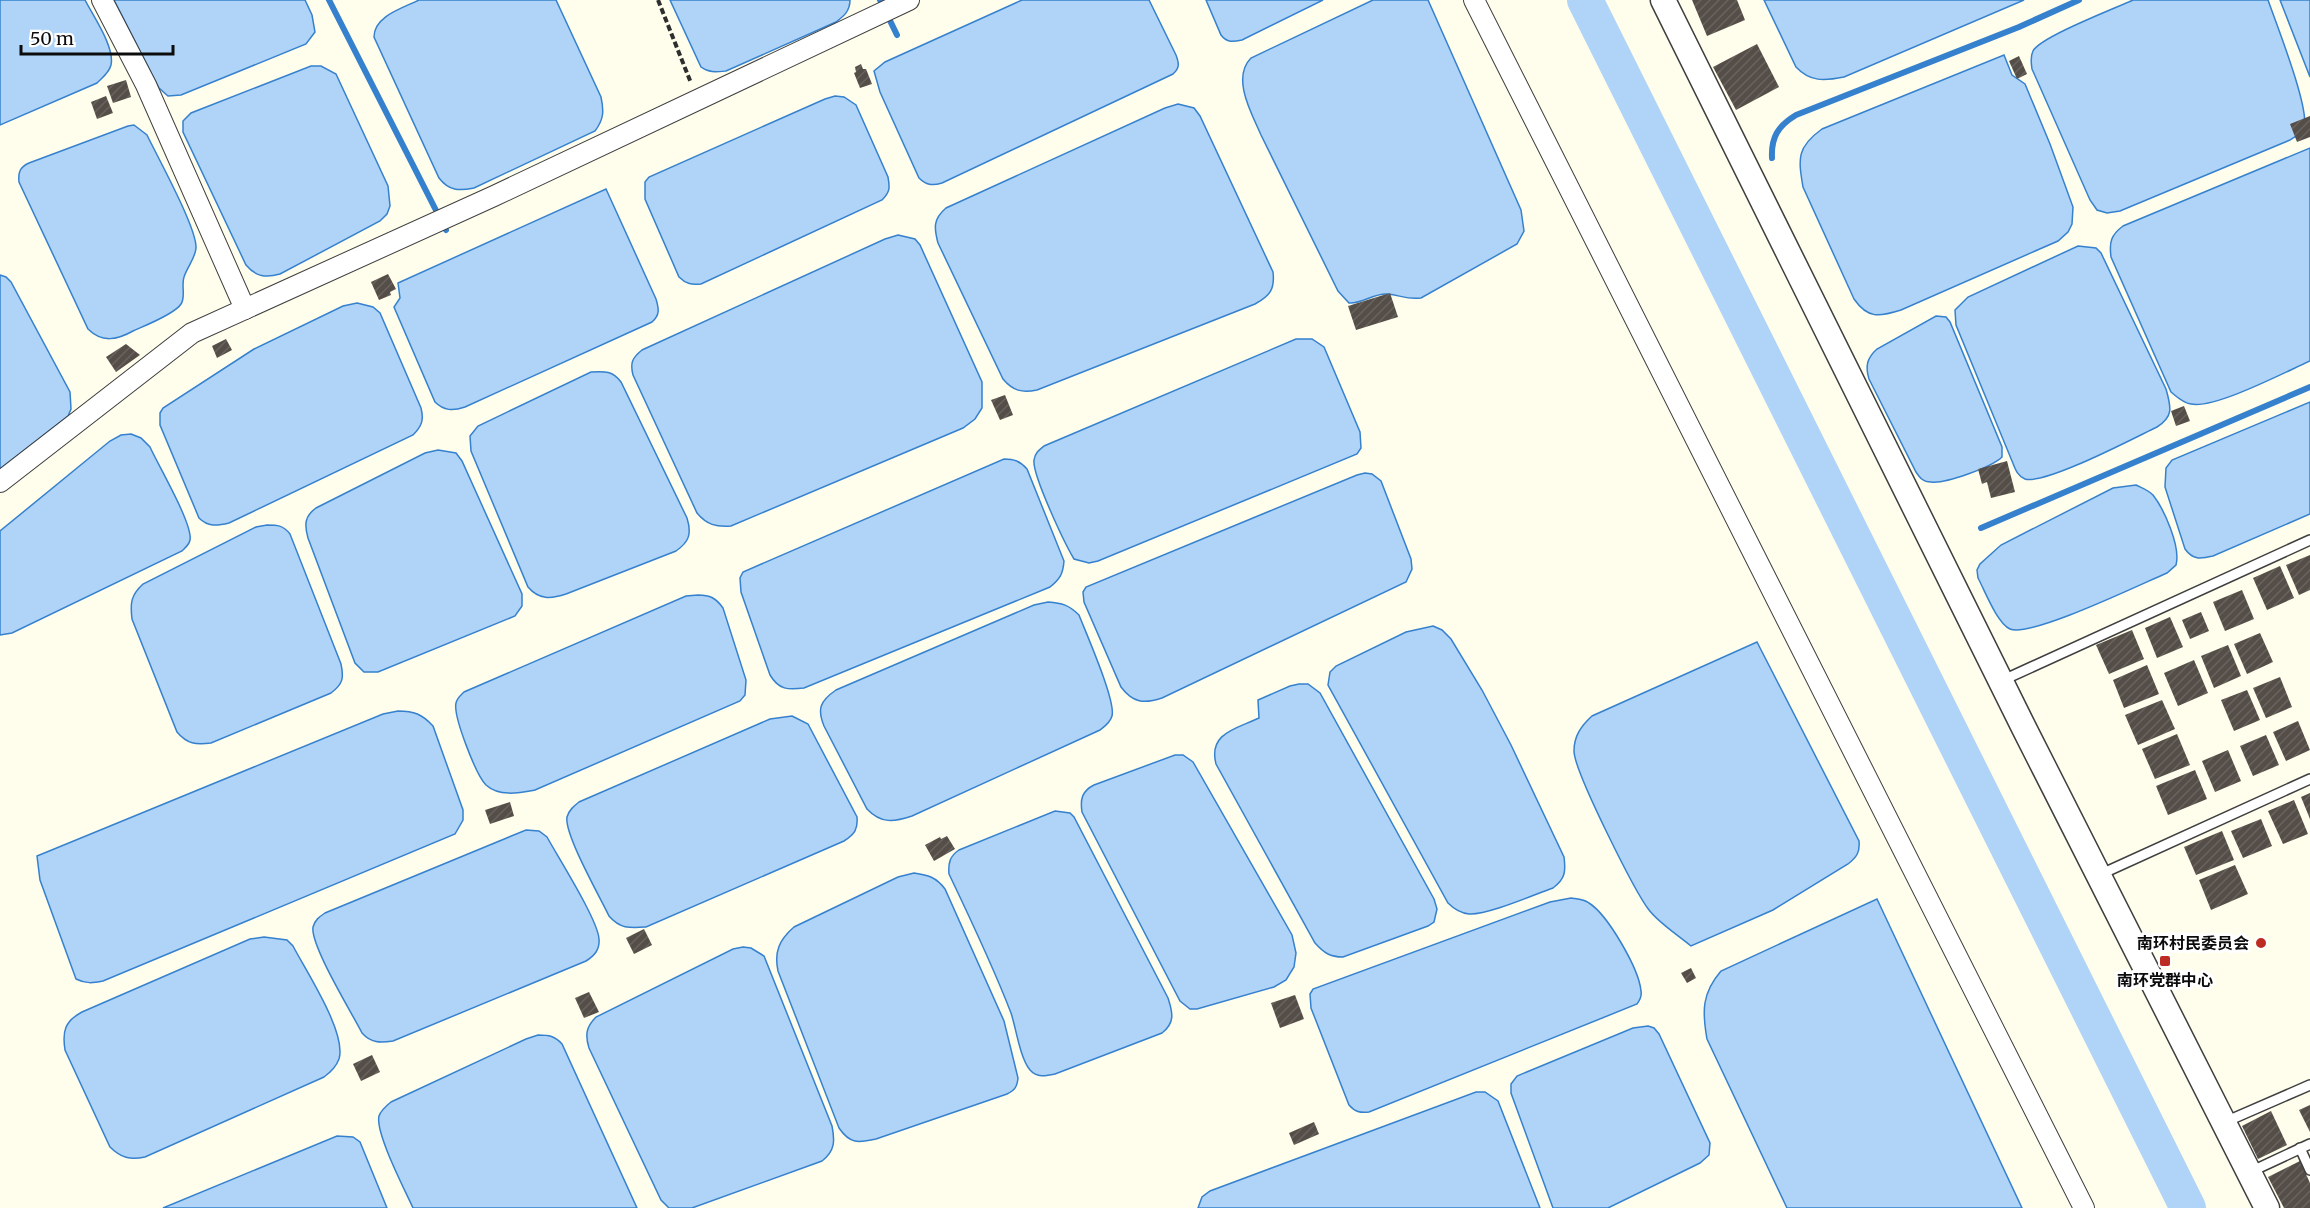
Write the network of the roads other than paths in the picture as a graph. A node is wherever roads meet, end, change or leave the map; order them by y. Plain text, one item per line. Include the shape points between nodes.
1 (102, 0) edge
2 (1474, 0) edge
3 (1663, 0) edge
4 (903, 3) edge
5 (245, 309) junction
6 (0, 482) edge
7 (2310, 540) edge
8 (2001, 681) junction
9 (2310, 779) edge
10 (2099, 875) junction
11 (2310, 1085) edge
12 (2225, 1122) junction
13 (2310, 1144) edge
14 (2300, 1148) junction
15 (2310, 1170) edge
16 (2249, 1172) junction
17 (2084, 1208) edge
18 (2267, 1208) edge

1 - 5 street via 146,86
2 - 17 street
3 - 8 street
4 - 5 street
5 - 6 street via 192,333
7 - 8 lane
8 - 10 street
9 - 10 lane
10 - 12 street
11 - 12 lane
12 - 16 street
13 - 14 lane
14 - 15 lane
14 - 16 lane
16 - 18 street

